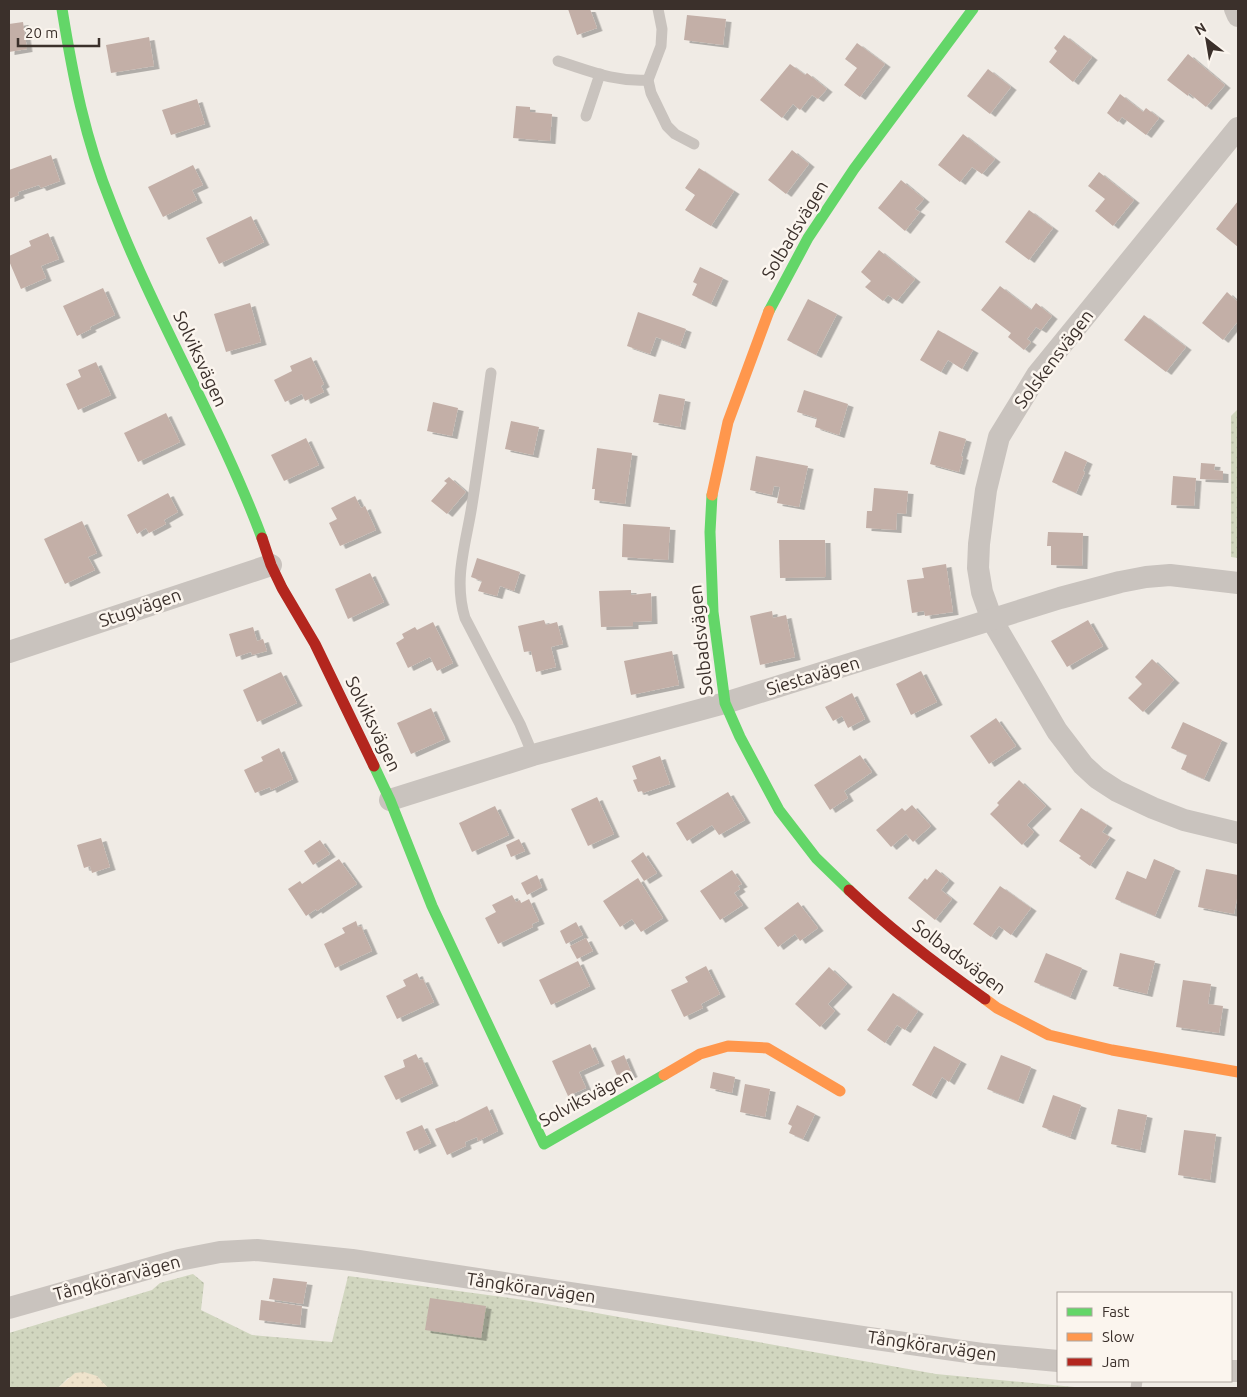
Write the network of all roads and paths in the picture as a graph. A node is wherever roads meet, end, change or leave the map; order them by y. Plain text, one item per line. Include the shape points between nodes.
1 (62, 9) edge
2 (658, 9) edge
3 (973, 9) edge
4 (1235, 9) edge
5 (1238, 16) edge
6 (558, 61) dead end
7 (600, 74) junction
8 (648, 80) junction
9 (586, 116) dead end
10 (1238, 128) edge
11 (694, 144) dead end
12 (491, 373) dead end
13 (271, 565) junction
14 (1238, 583) edge
15 (992, 620) junction
16 (9, 652) edge
17 (725, 703) junction
18 (533, 755) junction
19 (390, 800) junction
20 (1238, 833) edge
21 (1238, 1072) edge
22 (840, 1092) dead end
23 (9, 1308) edge
24 (1057, 1362) edge

1 - 13 street, Solviksvägen via 85,129 110,202 235,472
2 - 8 lane via 661,46
3 - 17 street, Solbadsvägen via 859,162 808,238 772,302 750,359 728,422 711,499 713,612
4 - 5 street
6 - 7 lane
7 - 8 lane via 628,81
7 - 9 lane
8 - 11 lane via 650,93 667,126
10 - 15 street, Solskensvägen via 1038,375 999,437 986,490 978,568
12 - 18 lane via 460,565 461,604
13 - 16 street, Stugvägen
13 - 19 street, Solviksvägen via 315,644
14 - 15 street, Siestavägen via 1178,576 1146,577 1060,598
15 - 17 street, Siestavägen
15 - 20 street, Solskensvägen via 1057,731 1097,778 1153,808 1184,820
17 - 18 street, Siestavägen
17 - 21 street, Solbadsvägen via 779,810 816,858 883,922 945,971 997,1008 1049,1035 1112,1050
18 - 19 street, Siestavägen
19 - 22 street, Solviksvägen via 432,906 544,1144 700,1054 728,1046 767,1048
23 - 24 street, Tångkörarvägen via 179,1260 220,1252 257,1250 352,1260 878,1339

